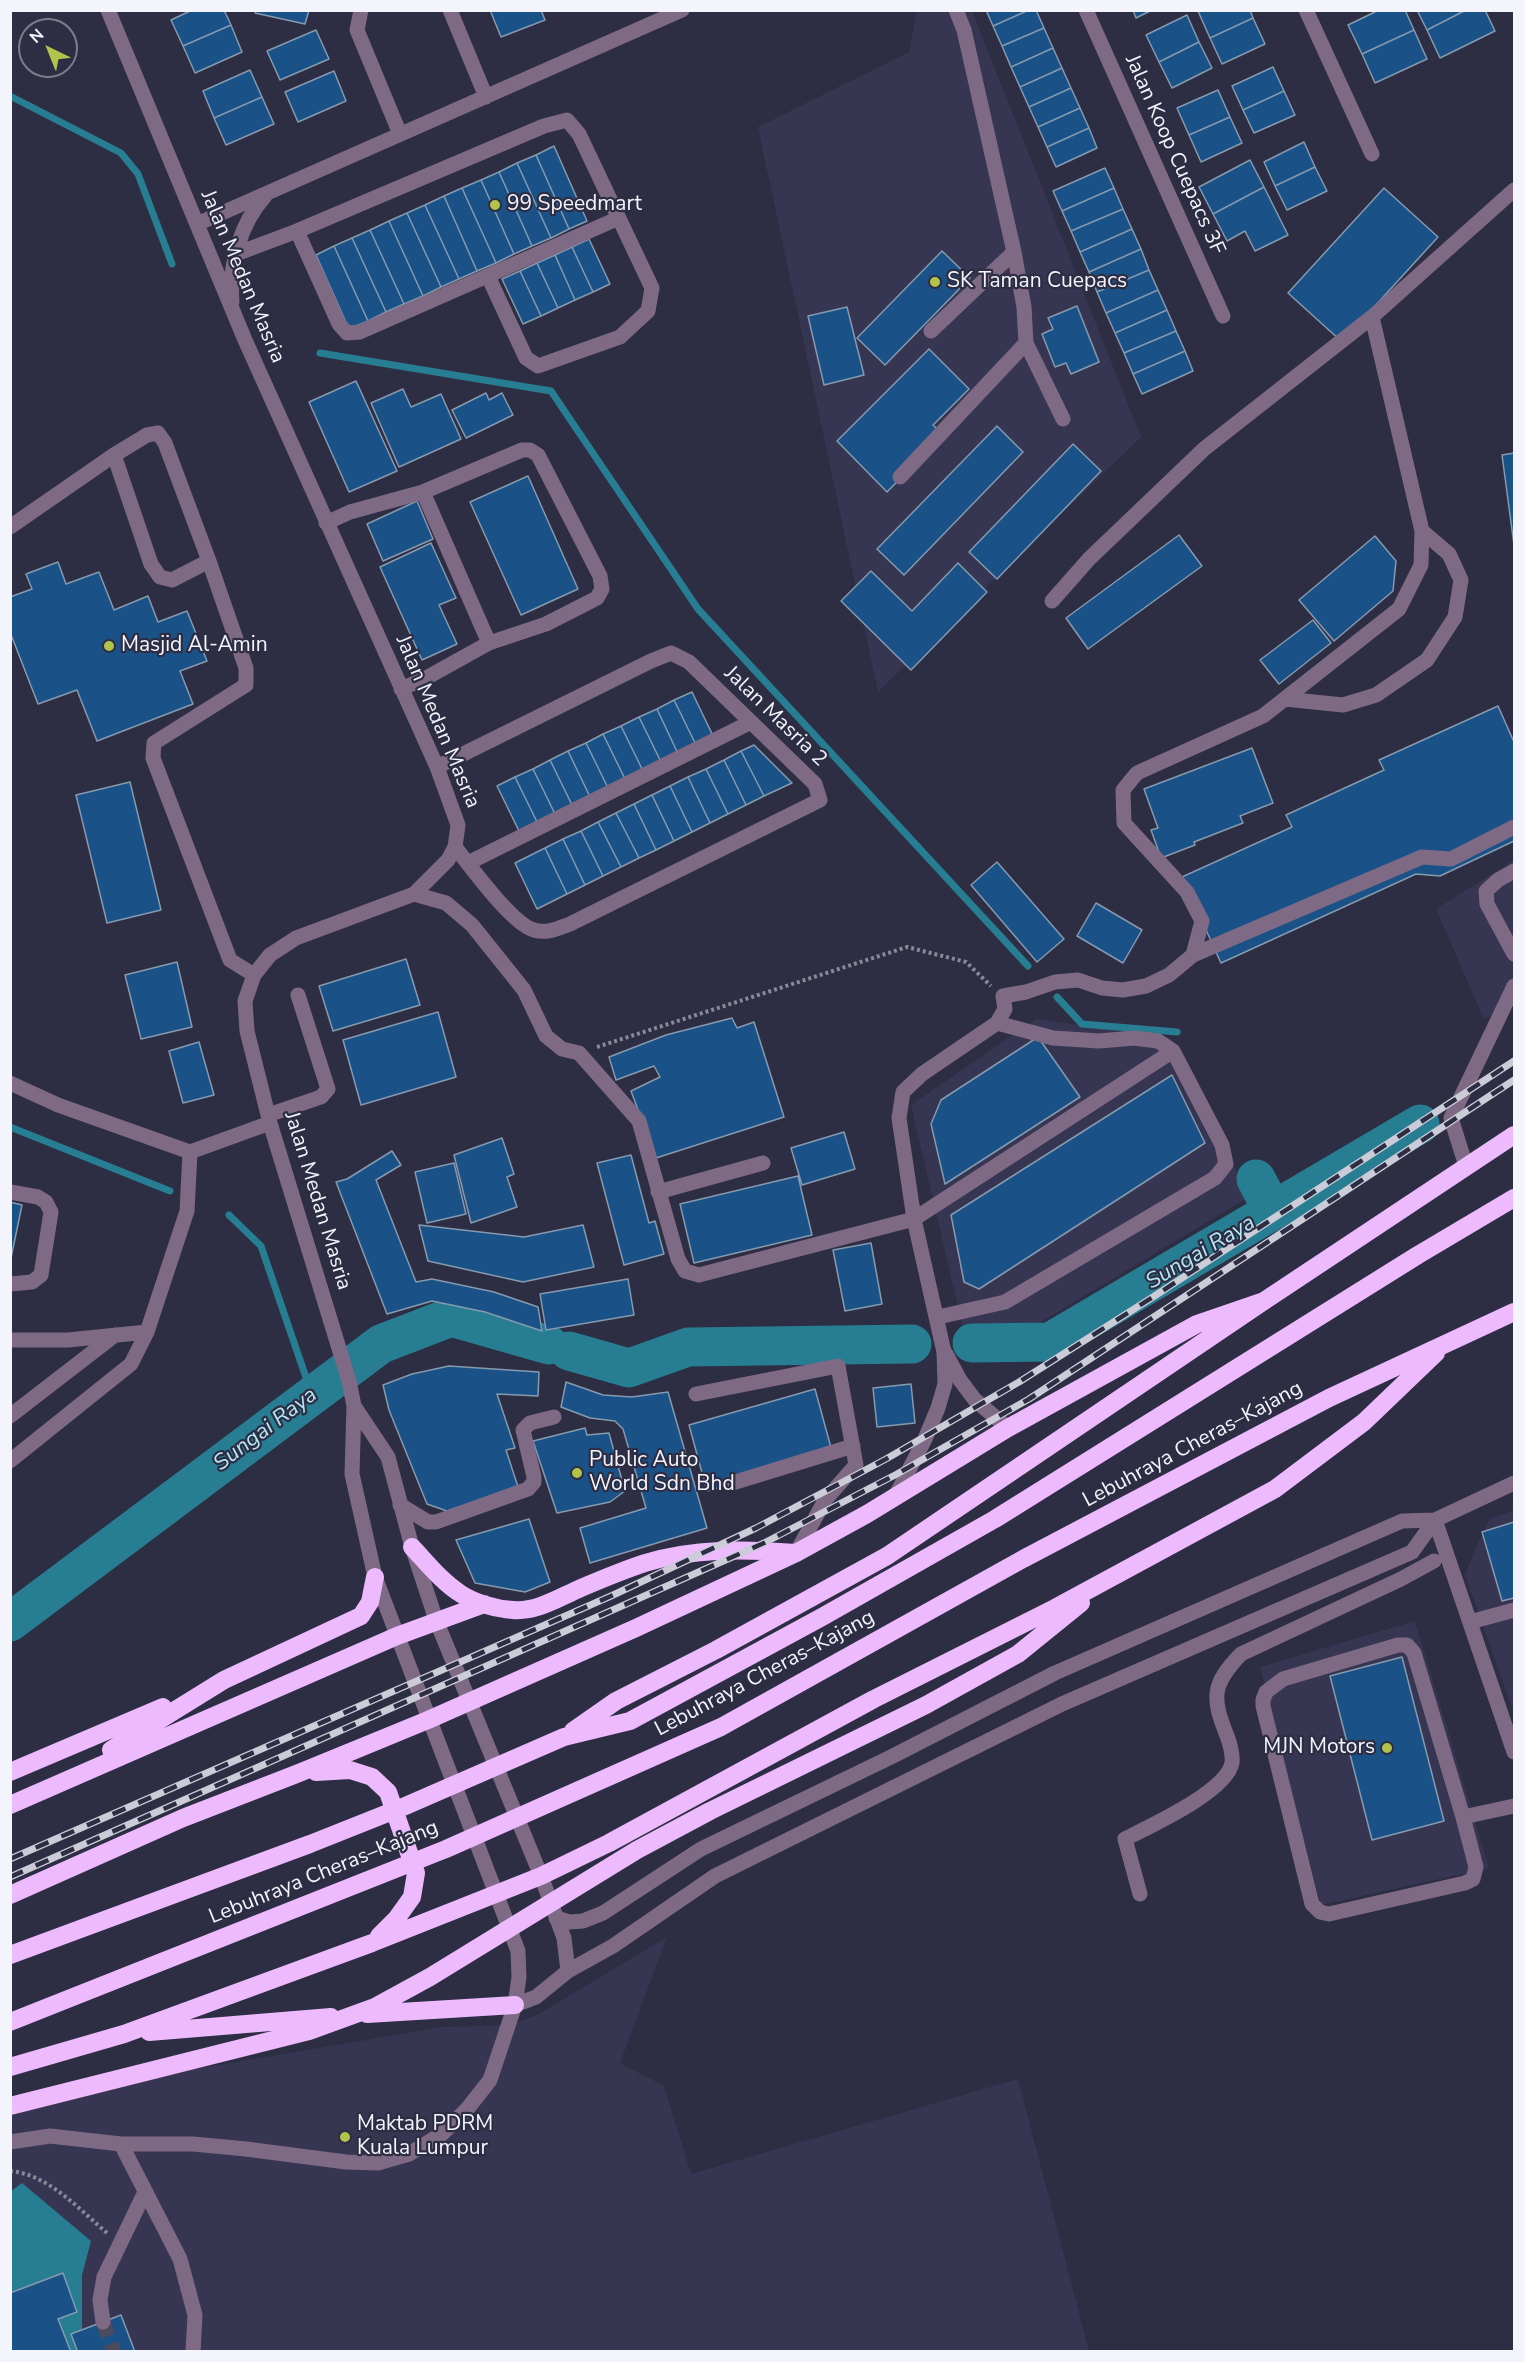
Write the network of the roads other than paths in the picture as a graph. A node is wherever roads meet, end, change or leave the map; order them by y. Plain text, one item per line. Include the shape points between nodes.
1 (108, 10) edge
2 (361, 10) edge
3 (450, 10) edge
4 (956, 10) edge
5 (1086, 10) edge
6 (1306, 10) edge
7 (680, 11) edge
8 (486, 97) junction
9 (400, 134) junction
10 (1372, 154) dead end
11 (1515, 190) edge
12 (267, 193) junction
13 (619, 218) junction
14 (197, 224) junction
15 (297, 231) junction
16 (1014, 252) junction
17 (236, 254) junction
18 (488, 276) junction
19 (233, 312) junction
20 (1223, 316) dead end
21 (1372, 317) junction
22 (931, 331) dead end
23 (1026, 344) junction
24 (1063, 419) dead end
25 (114, 455) junction
26 (900, 477) dead end
27 (423, 492) junction
28 (326, 523) junction
29 (10, 527) edge
30 (1422, 531) junction
31 (209, 561) junction
32 (1052, 601) dead end
33 (489, 643) junction
34 (401, 688) junction
35 (1286, 699) junction
36 (751, 722) junction
37 (437, 767) junction
38 (1515, 827) edge
39 (455, 847) junction
40 (468, 863) junction
41 (1515, 871) edge
42 (414, 894) junction
43 (1515, 954) edge
44 (1193, 955) junction
45 (254, 975) junction
46 (1515, 986) edge
47 (298, 995) dead end
48 (997, 1023) junction
49 (1173, 1051) junction
50 (10, 1083) edge
51 (269, 1119) junction
52 (1515, 1135) edge
53 (190, 1152) junction
54 (763, 1163) dead end
55 (1466, 1166) junction
56 (10, 1192) edge
57 (658, 1192) junction
58 (1515, 1198) edge
59 (914, 1219) junction
60 (10, 1284) edge
61 (1264, 1301) junction
62 (1515, 1312) edge
63 (938, 1317) junction
64 (147, 1332) junction
65 (115, 1335) junction
66 (10, 1340) edge
67 (1448, 1342) junction
68 (944, 1352) junction
69 (696, 1394) dead end
70 (354, 1406) junction
71 (10, 1416) edge
72 (554, 1417) dead end
73 (1008, 1428) junction
74 (853, 1446) junction
75 (10, 1461) edge
76 (1515, 1483) edge
77 (729, 1484) dead end
78 (895, 1497) junction
79 (400, 1505) junction
80 (1435, 1520) junction
81 (412, 1546) junction
82 (1412, 1552) junction
83 (796, 1553) junction
84 (1434, 1561) junction
85 (1118, 1574) junction
86 (375, 1577) junction
87 (1458, 1586) junction
88 (484, 1605) junction
89 (1515, 1610) edge
90 (436, 1620) junction
91 (1470, 1623) junction
92 (397, 1635) junction
93 (224, 1680) junction
94 (470, 1701) junction
95 (428, 1720) junction
96 (564, 1737) junction
97 (1513, 1744) edge
98 (10, 1772) edge
99 (81, 1772) junction
100 (299, 1773) junction
101 (10, 1805) edge
102 (1515, 1806) edge
103 (1463, 1817) junction
104 (541, 1876) junction
105 (497, 1893) junction
106 (1140, 1894) dead end
107 (10, 1895) edge
108 (556, 1918) junction
109 (372, 1942) junction
110 (10, 1955) edge
111 (568, 1971) junction
112 (515, 2005) junction
113 (10, 2022) edge
114 (124, 2034) junction
115 (10, 2067) edge
116 (10, 2106) edge
117 (10, 2142) edge
118 (121, 2144) junction
119 (145, 2192) junction
120 (103, 2322) tunnel mouth
121 (193, 2352) edge

1 - 14 street, Jalan Medan Masria
2 - 9 street via 357,30
3 - 8 street
4 - 16 street via 964,30
5 - 20 street, Jalan Koop Cuepacs 3F
6 - 10 street
7 - 8 street
8 - 9 street
9 - 12 street
11 - 21 street
12 - 14 street
12 - 17 street via 250,217
13 - 15 street via 579,134 567,120 544,126
13 - 18 street
13 - 18 street via 651,288 648,311 621,336 538,366 526,358
14 - 19 street, Jalan Medan Masria
15 - 17 street
15 - 18 street via 339,324 347,333 360,332
16 - 22 street
16 - 23 street
17 - 19 street via 232,273
19 - 28 street, Jalan Medan Masria
21 - 30 street
21 - 32 street via 1204,449 1089,559
23 - 24 street
23 - 26 street
25 - 29 street
25 - 31 street via 151,564 160,577 172,580
25 - 31 street via 147,435 158,433
27 - 28 street via 350,512
27 - 33 street
27 - 33 street via 530,450 538,455 600,576 602,589 597,598 546,624
28 - 34 street, Jalan Medan Masria
30 - 35 street via 1421,565 1399,609
30 - 35 street via 1449,554 1461,580 1455,618 1427,660 1376,695 1343,705
31 - 45 street via 246,668 246,685 154,743 153,758 230,960
33 - 34 street
34 - 37 street, Jalan Medan Masria
35 - 44 street via 1263,716 1137,772 1123,790 1124,823 1187,892 1202,921
36 - 37 street, Jalan Masria 2 via 689,662 671,653
36 - 40 street
36 - 40 street, Jalan Masria 2 via 815,784 820,800 548,932 518,921
37 - 39 street, Jalan Medan Masria via 458,825
38 - 44 street via 1451,859 1422,857
39 - 40 street, Jalan Masria 2
39 - 42 street, Jalan Medan Masria via 448,860
41 - 43 street via 1486,891 1487,904
42 - 45 street, Jalan Medan Masria via 296,938 270,955
42 - 57 street via 446,903 472,925 524,990 546,1036 562,1050 579,1053 639,1121
44 - 48 street via 1169,975 1146,986 1123,990 1078,980 1003,996 1005,1010
45 - 51 street, Jalan Medan Masria via 244,1001 246,1031
46 - 55 street via 1451,1118
47 - 51 street via 328,1089 321,1097
48 - 49 street via 1053,1038 1158,1041
48 - 59 street via 922,1074 903,1092 899,1118
49 - 59 street
49 - 63 street via 1222,1145 1227,1164 1215,1178 1005,1302
50 - 53 street via 58,1105
51 - 53 street
51 - 70 street, Jalan Medan Masria
52 - 55 highway
53 - 64 street via 187,1211
54 - 57 street
55 - 61 highway
56 - 60 street via 38,1197 51,1212 41,1275 32,1282
57 - 59 street via 678,1258 685,1271 699,1275
58 - 96 highway via 974,1531 630,1721
59 - 63 street
61 - 73 highway via 1197,1324
61 - 96 highway via 887,1556 616,1701
62 - 67 highway, Lebuhraya Cheras–Kajang
63 - 68 street
64 - 65 street
64 - 75 street via 131,1364
65 - 66 street
65 - 71 street
67 - 85 highway via 1364,1422 1275,1489
67 - 113 highway, Lebuhraya Cheras–Kajang via 1329,1398 1023,1559 721,1727 446,1849
68 - 73 street via 975,1400
68 - 78 street via 945,1384 938,1408
69 - 74 street via 838,1366
70 - 79 street, Jalan Medan Masria via 388,1457
70 - 86 street, Jalan Medan Masria via 352,1474
72 - 79 street via 530,1423 523,1430 534,1477 528,1488 436,1522 428,1522
73 - 78 highway
74 - 77 street
74 - 83 street via 855,1465 825,1500
76 - 80 street
78 - 83 highway
79 - 81 street, Jalan Medan Masria
80 - 82 street
80 - 87 street
80 - 108 street via 1402,1521 1055,1673 701,1849 603,1913 583,1921
81 - 88 highway via 460,1594
81 - 90 street, Jalan Medan Masria
82 - 84 street
82 - 111 street via 1062,1704 902,1782 715,1876 613,1946
83 - 88 highway via 749,1549 702,1552 647,1563 543,1605 514,1611
83 - 94 highway
84 - 87 street via 1446,1567
84 - 106 street via 1241,1654 1226,1670 1217,1688 1216,1710 1230,1743 1232,1764 1219,1783 1193,1803 1125,1839
85 - 104 highway
85 - 116 highway via 1018,1654 926,1705 638,1850 375,2007 309,2031
86 - 92 street, Jalan Medan Masria
86 - 93 highway via 370,1602 361,1616
87 - 91 street
88 - 90 highway
89 - 91 street
90 - 92 highway
90 - 94 street, Jalan Medan Masria
91 - 97 street
92 - 95 street, Jalan Medan Masria
92 - 99 highway
93 - 98 highway
93 - 99 highway
94 - 95 highway
94 - 104 street, Jalan Medan Masria
95 - 100 highway
95 - 105 street, Jalan Medan Masria
96 - 110 highway, Lebuhraya Cheras–Kajang via 310,1844
99 - 101 highway
100 - 107 highway via 183,1818
100 - 109 highway via 350,1770 372,1777 388,1792 416,1874 412,1897
102 - 103 street
103 - 103 street via 1476,1868 1473,1879 1329,1914 1320,1912 1312,1904 1266,1717 1266,1692 1283,1679 1407,1645 1414,1653
104 - 105 highway
104 - 108 street, Jalan Medan Masria
105 - 109 highway
105 - 112 street, Jalan Medan Masria via 518,1951
108 - 111 street, Jalan Medan Masria via 564,1938
109 - 114 highway
111 - 112 street via 536,1997
112 - 114 highway
112 - 118 street, Jalan Medan Masria via 490,2080 442,2134 409,2154 378,2163 346,2162 214,2146
114 - 115 highway
117 - 118 street, Jalan Medan Masria via 50,2136
118 - 119 street
119 - 120 street via 104,2277 100,2300
119 - 121 street via 180,2259 195,2315

